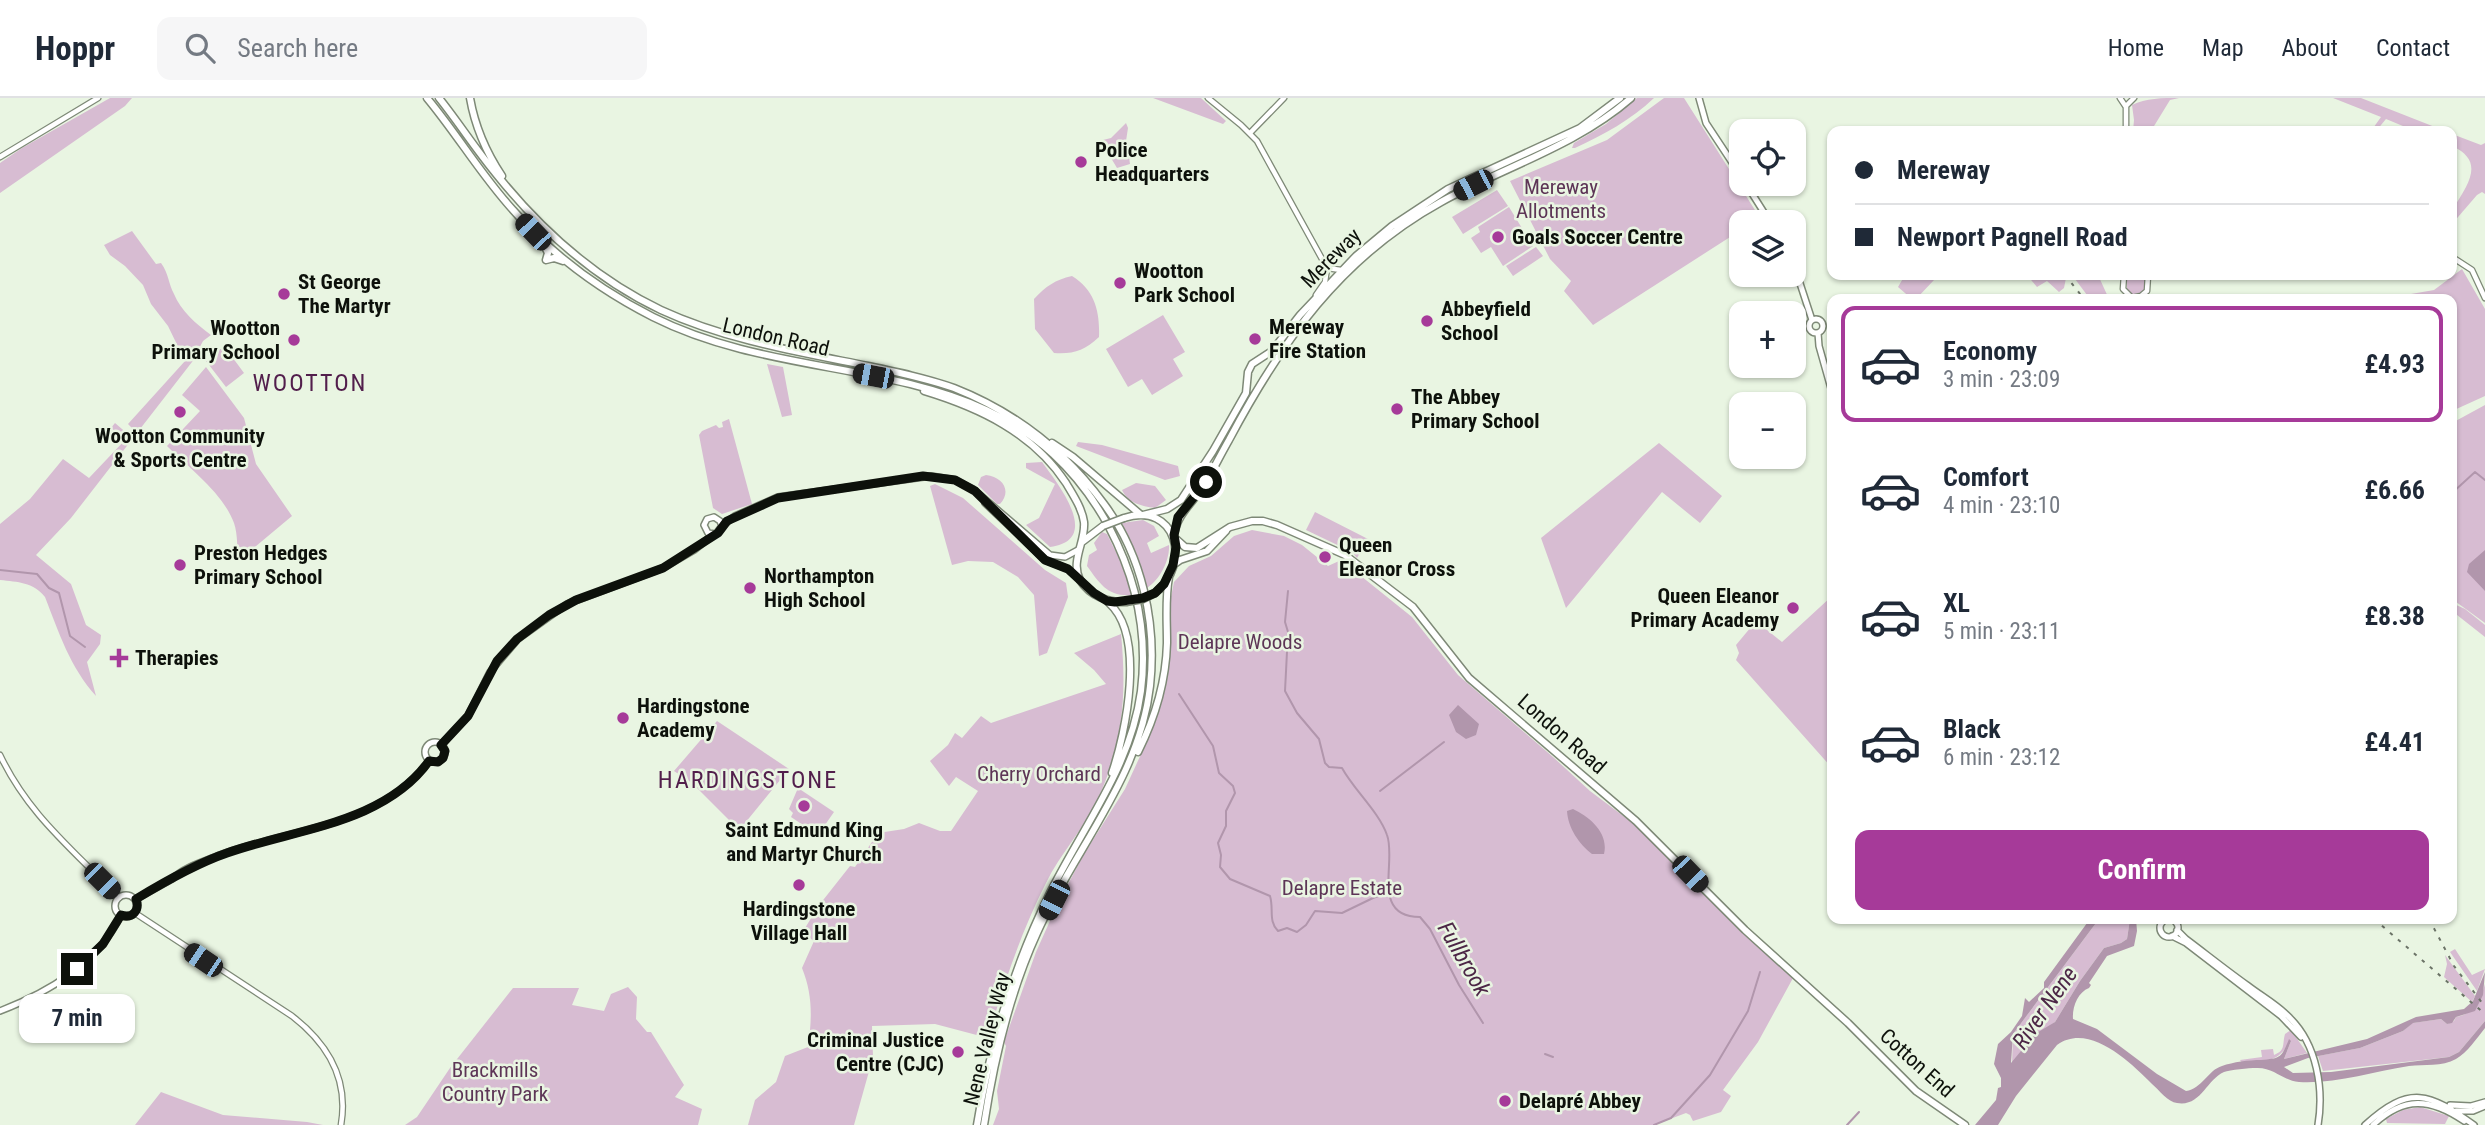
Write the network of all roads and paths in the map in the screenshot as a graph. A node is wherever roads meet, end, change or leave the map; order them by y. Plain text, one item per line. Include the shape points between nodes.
1 (98, 98) edge
2 (422, 98) edge
3 (427, 98) edge
4 (439, 98) edge
5 (470, 98) edge
6 (1208, 98) edge
7 (1284, 98) edge
8 (1620, 98) edge
9 (1631, 98) edge
10 (1699, 98) edge
11 (2120, 98) edge
12 (2134, 98) edge
13 (2126, 107) junction
14 (2126, 126) edge
15 (452, 132) junction
16 (1250, 133) junction
17 (0, 157) edge
18 (1729, 158) edge
19 (517, 198) junction
20 (542, 240) junction
21 (2457, 260) edge
22 (568, 263) junction
23 (1327, 268) junction
24 (1340, 270) junction
25 (2124, 280) edge
26 (1801, 287) edge
27 (2123, 289) junction
28 (2125, 294) edge
29 (2125, 294) edge
30 (2485, 298) edge
31 (1312, 302) junction
32 (1812, 320) junction
33 (1818, 333) junction
34 (1827, 374) edge
35 (893, 380) junction
36 (1033, 430) junction
37 (975, 491) junction
38 (1142, 515) junction
39 (735, 516) junction
40 (719, 519) junction
41 (722, 526) junction
42 (1230, 527) junction
43 (705, 530) junction
44 (713, 535) junction
45 (1174, 537) junction
46 (1080, 547) junction
47 (694, 550) junction
48 (1173, 565) junction
49 (1169, 577) junction
50 (1080, 579) junction
51 (1107, 601) junction
52 (1143, 654) joint
53 (1152, 654) joint
54 (441, 745) junction
55 (0, 755) edge
56 (429, 761) junction
57 (1102, 802) junction
58 (1091, 832) junction
59 (118, 898) junction
60 (136, 899) junction
61 (135, 913) junction
62 (121, 915) junction
63 (2159, 924) edge
64 (2176, 924) edge
65 (2177, 930) junction
66 (2172, 936) junction
67 (0, 1011) edge
68 (1848, 1023) joint
69 (2309, 1048) junction
70 (2485, 1104) edge
71 (2445, 1107) junction
72 (2458, 1112) junction
73 (2375, 1121) edge
74 (341, 1125) edge
75 (977, 1125) edge
76 (984, 1125) edge
77 (1965, 1125) edge
78 (2318, 1125) edge
79 (2365, 1125) edge
80 (2472, 1125) edge

1 - 17 street
2 - 15 highway
3 - 15 highway, London Road
4 - 19 highway, London Road
5 - 19 highway via 485,147
6 - 16 street
7 - 16 street
8 - 24 highway, Mereway via 1580,128 1438,195
9 - 45 highway, Mereway via 1573,139 1440,202 1353,266 1283,346 1206,482 1178,517
10 - 18 main road via 1706,123
11 - 13 street
12 - 13 street
13 - 14 street
15 - 20 highway, London Road
16 - 23 street
19 - 36 highway, London Road via 584,263 661,310 745,339 951,387
20 - 22 highway, London Road
20 - 22 highway via 546,260
21 - 30 street via 2472,270
22 - 35 highway, London Road via 618,298 693,335
23 - 24 street
23 - 31 street via 1325,282
24 - 31 highway, Mereway
25 - 27 street
26 - 32 main road
27 - 28 street
27 - 29 street
31 - 38 highway, Mereway via 1272,351 1252,364 1246,393 1181,500
32 - 33 main road via 1810,330
32 - 33 main road via 1823,323
33 - 34 main road
35 - 46 highway via 986,414 1031,444 1052,464 1077,501 1084,522
35 - 52 highway, London Road via 952,395 992,412 1030,435 1064,466 1104,517 1125,561 1135,591
36 - 38 highway
36 - 53 highway, London Road via 1079,472 1120,529 1144,590
37 - 39 main road via 948,478 923,476 786,496
37 - 46 main road via 1050,555 1065,557
37 - 50 main road via 1045,560
38 - 45 highway via 1160,521
38 - 46 highway, bridge via 1103,526
39 - 40 main road
39 - 41 main road
40 - 41 main road
40 - 43 main road via 707,519
41 - 44 main road
42 - 45 highway, London Road via 1197,548 1185,547
42 - 48 highway via 1207,551
42 - 68 highway, London Road via 1252,521 1277,525 1345,555 1393,591 1418,613 1469,678 1636,821 1745,930
43 - 44 main road
43 - 47 main road
44 - 47 main road
45 - 48 highway
46 - 50 highway
47 - 54 main road via 646,576 567,604 517,639 490,672 468,716
48 - 49 highway
49 - 51 highway, bridge via 1155,593 1143,598
49 - 58 highway via 1166,661 1155,711 1123,782
50 - 51 highway
51 - 57 highway via 1124,628 1130,698
52 - 57 highway, Nene Valley Way via 1135,724
53 - 58 highway, Nene Valley Way via 1147,710 1136,746
54 - 56 main road via 443,758
54 - 56 main road via 433,742 426,746
55 - 59 street via 52,832
56 - 60 main road via 410,783 384,801 200,863
57 - 75 highway, Nene Valley Way via 1063,868 1017,967 990,1057
58 - 76 highway, Nene Valley Way via 1037,933 1022,972 993,1070
59 - 60 main road via 130,895
59 - 62 main road via 116,909
60 - 61 main road
61 - 62 main road
61 - 74 street via 316,1036 338,1075 343,1093
62 - 67 main road via 103,944 64,979
63 - 66 main road via 2163,935
64 - 65 main road
65 - 66 main road
65 - 69 main road via 2284,1012
66 - 69 main road via 2281,1016
68 - 77 highway, Cotton End via 1916,1091
69 - 78 main road via 2321,1096
70 - 71 main road
70 - 72 main road
71 - 72 main road
71 - 73 main road via 2410,1104
71 - 80 main road
72 - 80 main road
73 - 79 main road

